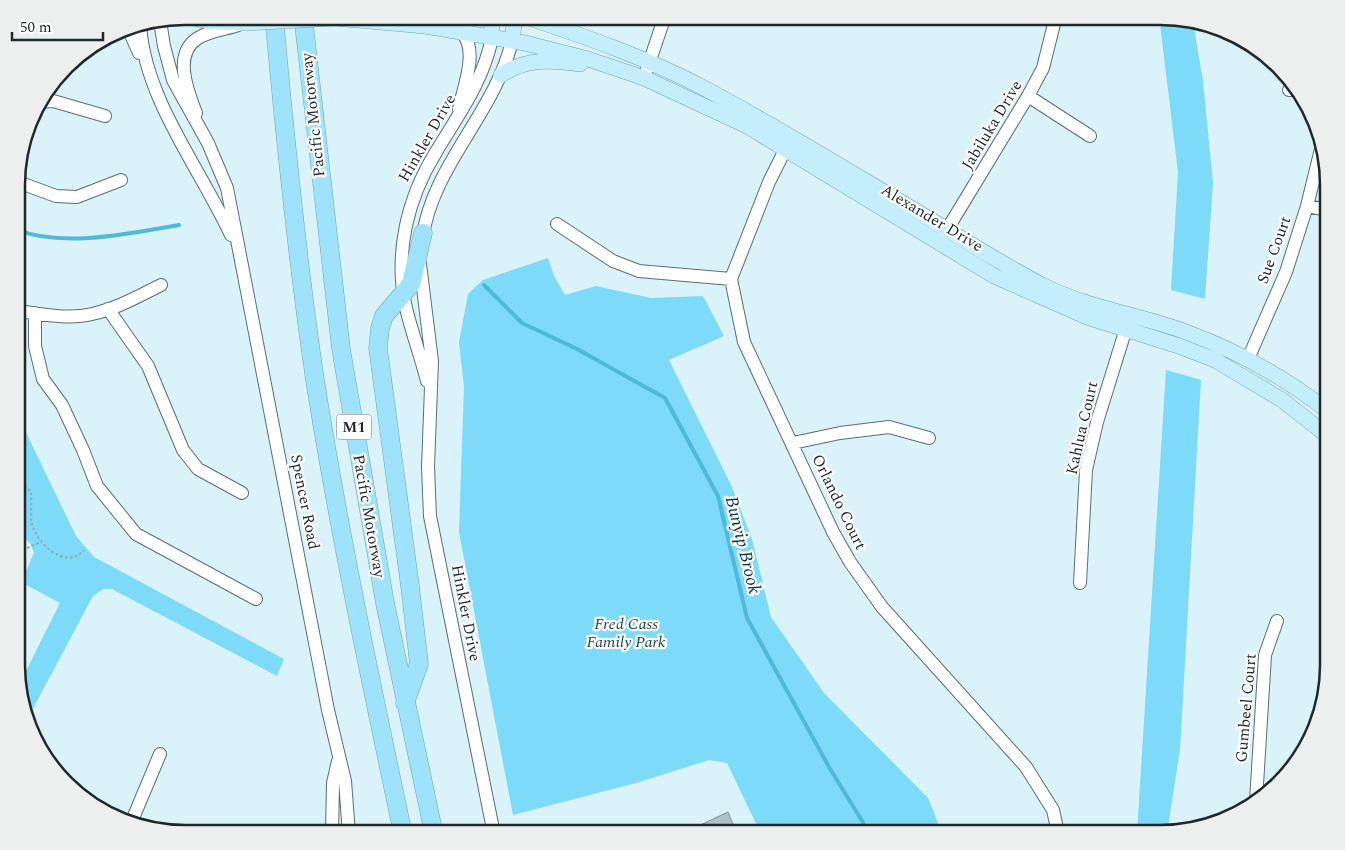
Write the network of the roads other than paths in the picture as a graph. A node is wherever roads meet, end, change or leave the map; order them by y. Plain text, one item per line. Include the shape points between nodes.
1 (239, 25) edge
2 (275, 25) edge
3 (304, 25) edge
4 (412, 25) edge
5 (492, 25) edge
6 (514, 25) edge
7 (549, 25) edge
8 (662, 25) edge
9 (1054, 25) edge
10 (161, 27) edge
11 (141, 31) edge
12 (462, 33) junction
13 (131, 34) edge
14 (492, 38) junction
15 (512, 41) junction
16 (648, 63) junction
17 (629, 72) junction
18 (501, 75) junction
19 (151, 78) junction
20 (644, 78) junction
21 (1028, 96) junction
22 (48, 101) edge
23 (105, 116) dead end
24 (457, 119) junction
25 (1090, 136) dead end
26 (789, 143) junction
27 (208, 144) junction
28 (1318, 161) edge
29 (121, 180) dead end
30 (25, 185) edge
31 (1307, 206) junction
32 (1320, 208) edge
33 (557, 224) dead end
34 (423, 233) junction
35 (943, 236) junction
36 (238, 251) junction
37 (732, 278) junction
38 (161, 285) dead end
39 (403, 294) junction
40 (108, 309) junction
41 (25, 311) edge
42 (35, 313) junction
43 (1130, 314) junction
44 (1126, 329) junction
45 (1248, 359) junction
46 (430, 396) junction
47 (1320, 405) edge
48 (1320, 430) edge
49 (929, 438) dead end
50 (793, 443) junction
51 (242, 493) dead end
52 (1080, 583) dead end
53 (256, 599) dead end
54 (1277, 621) dead end
55 (405, 704) junction
56 (160, 754) dead end
57 (339, 759) junction
58 (1256, 792) edge
59 (134, 816) edge
60 (332, 825) edge
61 (348, 825) edge
62 (401, 825) edge
63 (432, 825) edge
64 (492, 825) edge
65 (1056, 825) edge

1 - 27 street via 200,37 184,57 189,92
2 - 62 highway, Pacific Motorway / M1 via 286,154 315,378 357,616
3 - 55 highway, Pacific Motorway / M1 via 341,349
4 - 12 main road, Alexander Drive
5 - 14 main road, Hinkler Drive
6 - 15 main road, Hinkler Drive
7 - 16 main road, Alexander Drive
8 - 16 street
9 - 21 street, Jabiluka Drive via 1043,68
10 - 27 street, Spencer Road via 173,80
11 - 19 street, Spencer Road
12 - 14 main road, Alexander Drive
12 - 24 street via 467,40 469,58
13 - 19 street
14 - 15 main road, Alexander Drive
14 - 24 street, Hinkler Drive via 479,80
15 - 17 main road, Alexander Drive via 566,52
15 - 18 street, Hinkler Drive
16 - 20 street
16 - 26 main road, Alexander Drive via 702,87
17 - 18 main road via 546,62 519,64
17 - 20 main road, Alexander Drive
18 - 34 street, Hinkler Drive via 437,189
19 - 36 street, Spencer Road
20 - 26 main road, Alexander Drive
21 - 25 street
21 - 35 street, Jabiluka Drive
22 - 23 street
24 - 39 street, Hinkler Drive via 424,172 410,207 402,251
26 - 35 main road, Alexander Drive
26 - 37 street via 769,182
27 - 36 street, Spencer Road via 227,188
28 - 31 street, Sue Court
29 - 30 street via 77,197 56,196
31 - 32 street
31 - 45 street, Sue Court via 1286,272
33 - 37 street via 613,261 640,271
34 - 39 highway via 411,284
34 - 46 street, Hinkler Drive via 421,274 431,354
35 - 43 main road, Alexander Drive via 1047,287
35 - 44 main road, Alexander Drive via 994,276 1087,317
36 - 57 street, Spencer Road
37 - 50 street, Orlando Court via 744,342
38 - 40 street
39 - 46 street, Hinkler Drive
39 - 55 highway via 382,320 378,348 418,664
40 - 42 street via 92,314 62,316
40 - 51 street via 148,366 183,450 198,469
41 - 42 street
42 - 53 street via 35,346 43,379 62,405 97,486 136,534
43 - 44 street, Kahlua Court
43 - 45 main road, Alexander Drive via 1186,332
44 - 48 main road, Alexander Drive via 1179,346 1233,369 1282,400
44 - 52 street, Kahlua Court via 1096,422 1086,470
45 - 47 main road, Alexander Drive via 1284,379
46 - 64 street, Hinkler Drive via 430,516
49 - 50 street via 890,427
50 - 65 street, Orlando Court via 850,562 900,628 1026,767 1053,810
54 - 58 street, Gumbeel Court via 1265,655
55 - 63 highway, Pacific Motorway / M1
56 - 59 street
57 - 60 street, Spencer Road via 333,783
57 - 61 street, Spencer Road via 345,781

